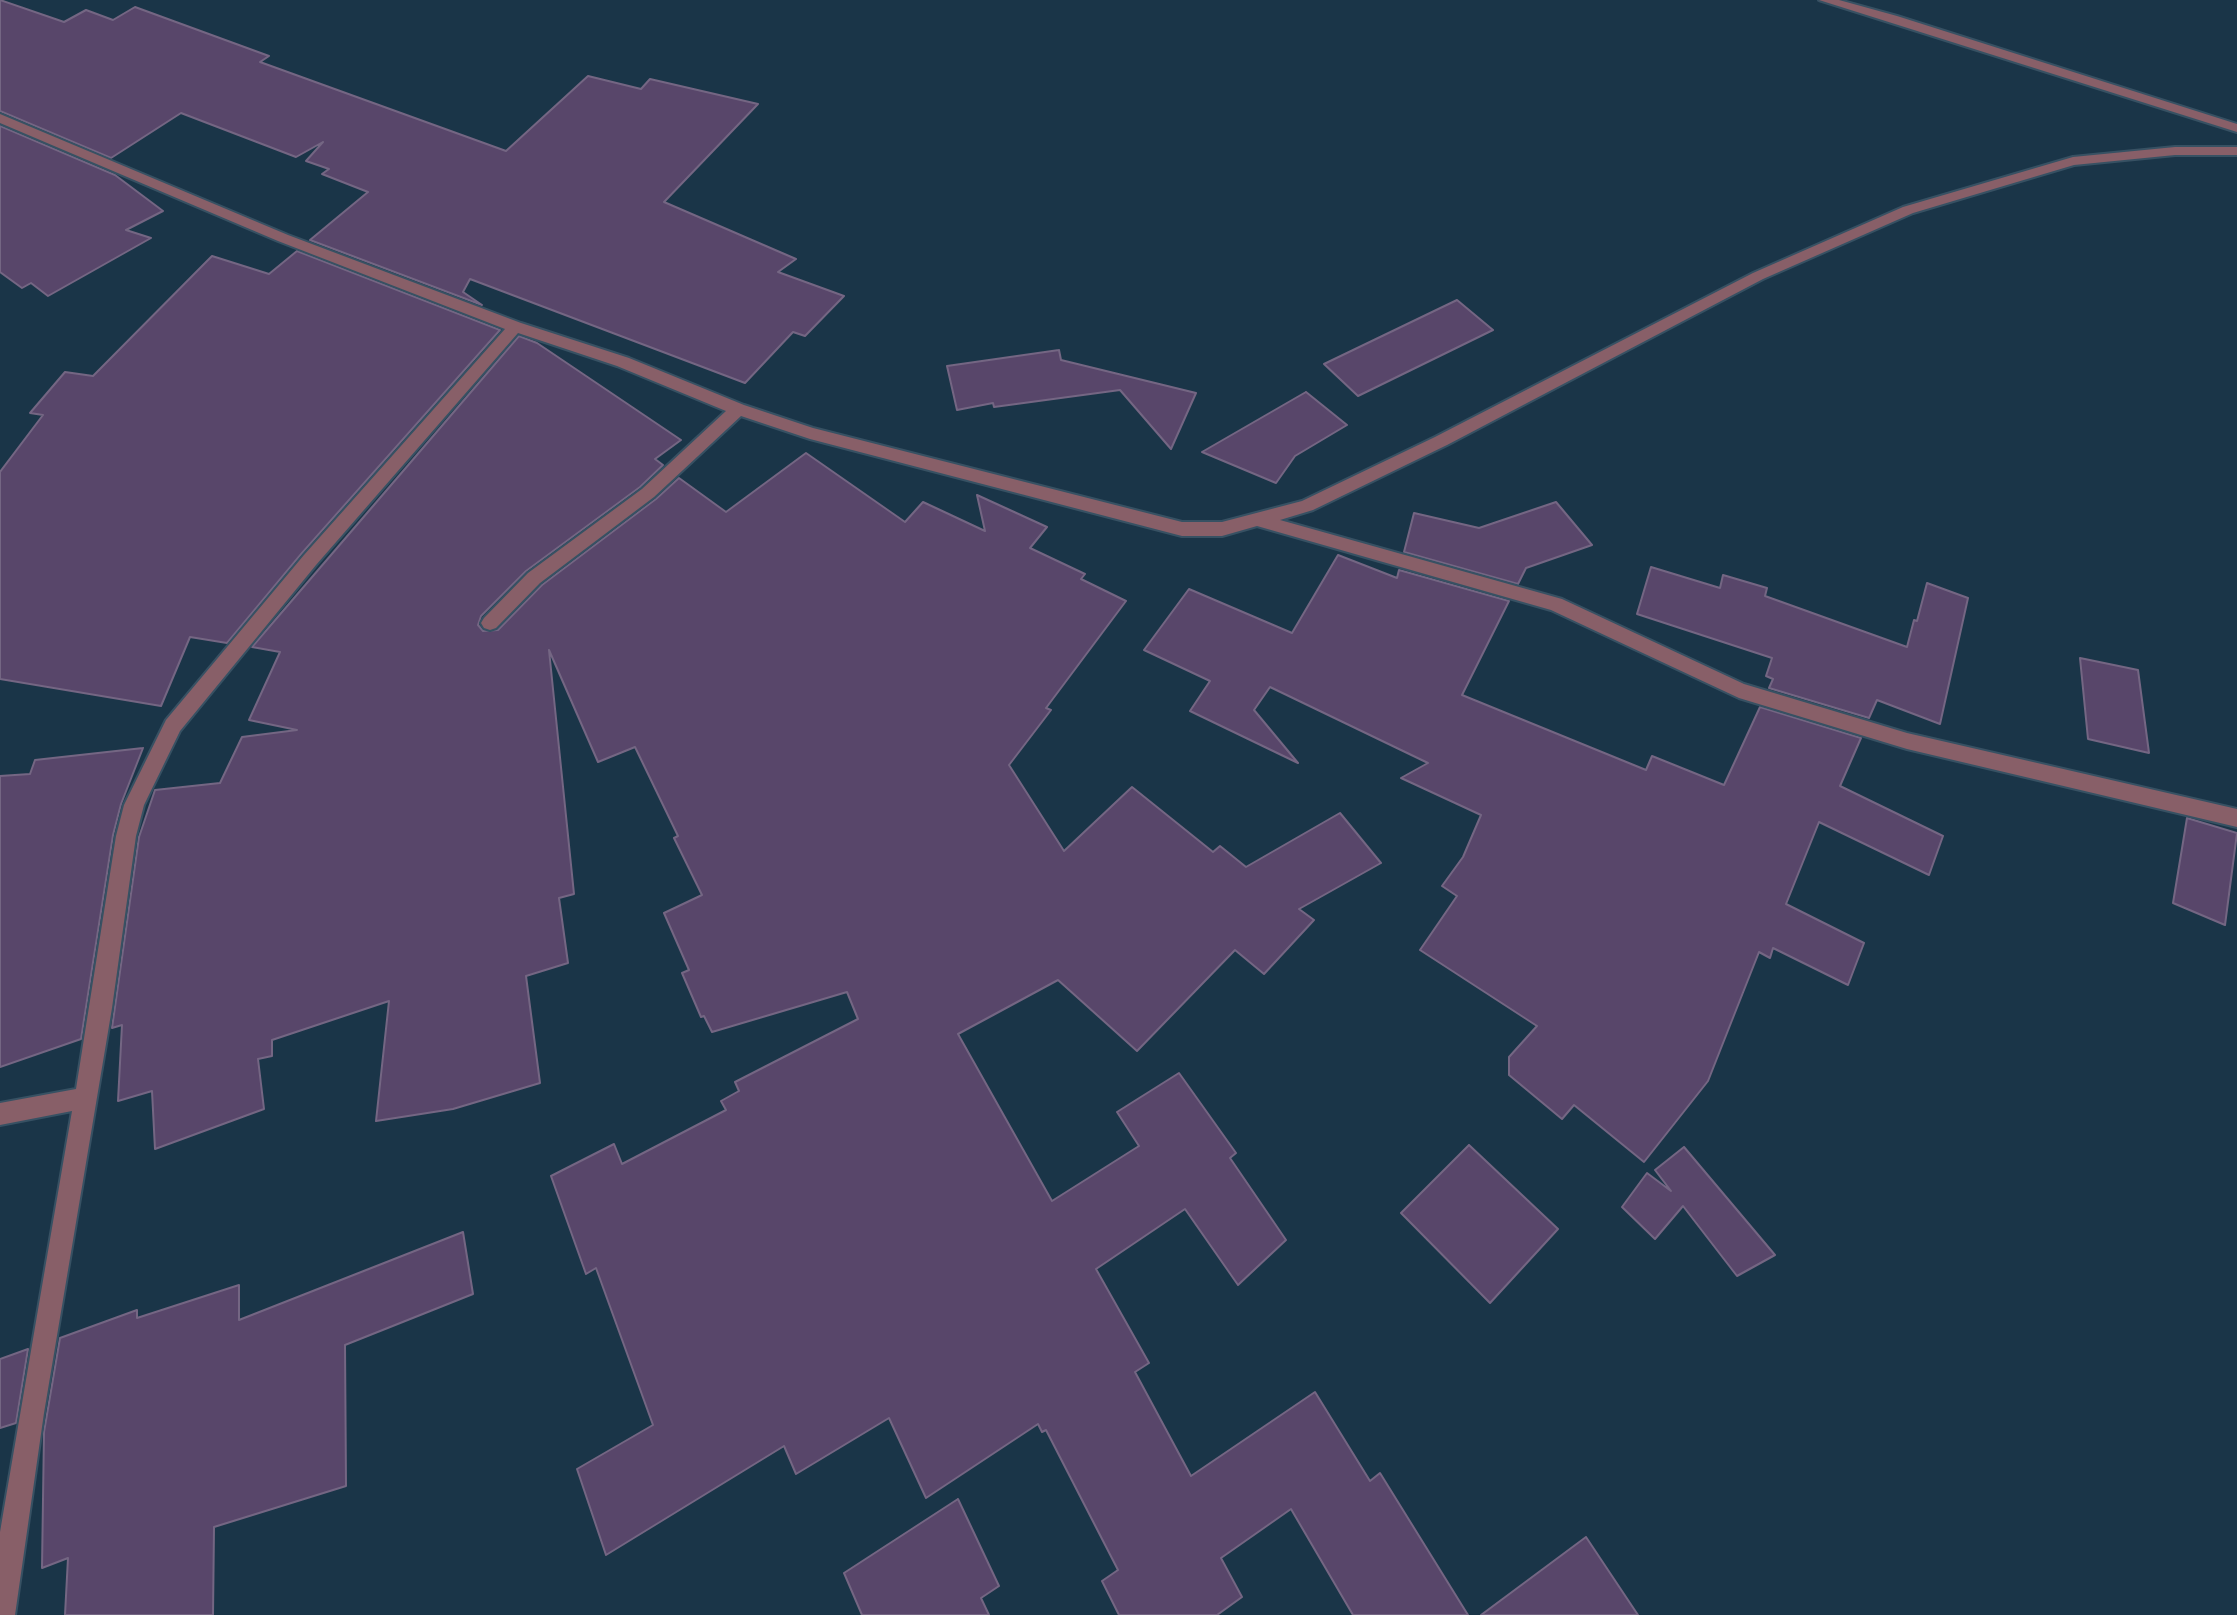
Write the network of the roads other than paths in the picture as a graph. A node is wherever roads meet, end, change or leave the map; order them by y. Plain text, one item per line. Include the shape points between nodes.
1 (1825, 0) edge
2 (0, 118) edge
3 (2237, 128) edge
4 (2237, 151) edge
5 (515, 327) junction
6 (738, 409) junction
7 (1258, 520) junction
8 (490, 623) dead end
9 (2237, 818) edge
10 (84, 1098) junction
11 (0, 1114) edge
12 (1, 1615) edge

1 - 3 street
2 - 5 street via 283,238
4 - 7 street via 2073,161 1908,210 1758,276 1320,499
5 - 6 street via 623,362
5 - 10 street via 310,560 159,749 126,836
6 - 7 street via 825,437 1182,529 1222,529
6 - 8 street via 648,493 534,578
7 - 9 street via 1556,604 1739,690 1907,741
10 - 11 street
10 - 12 street

